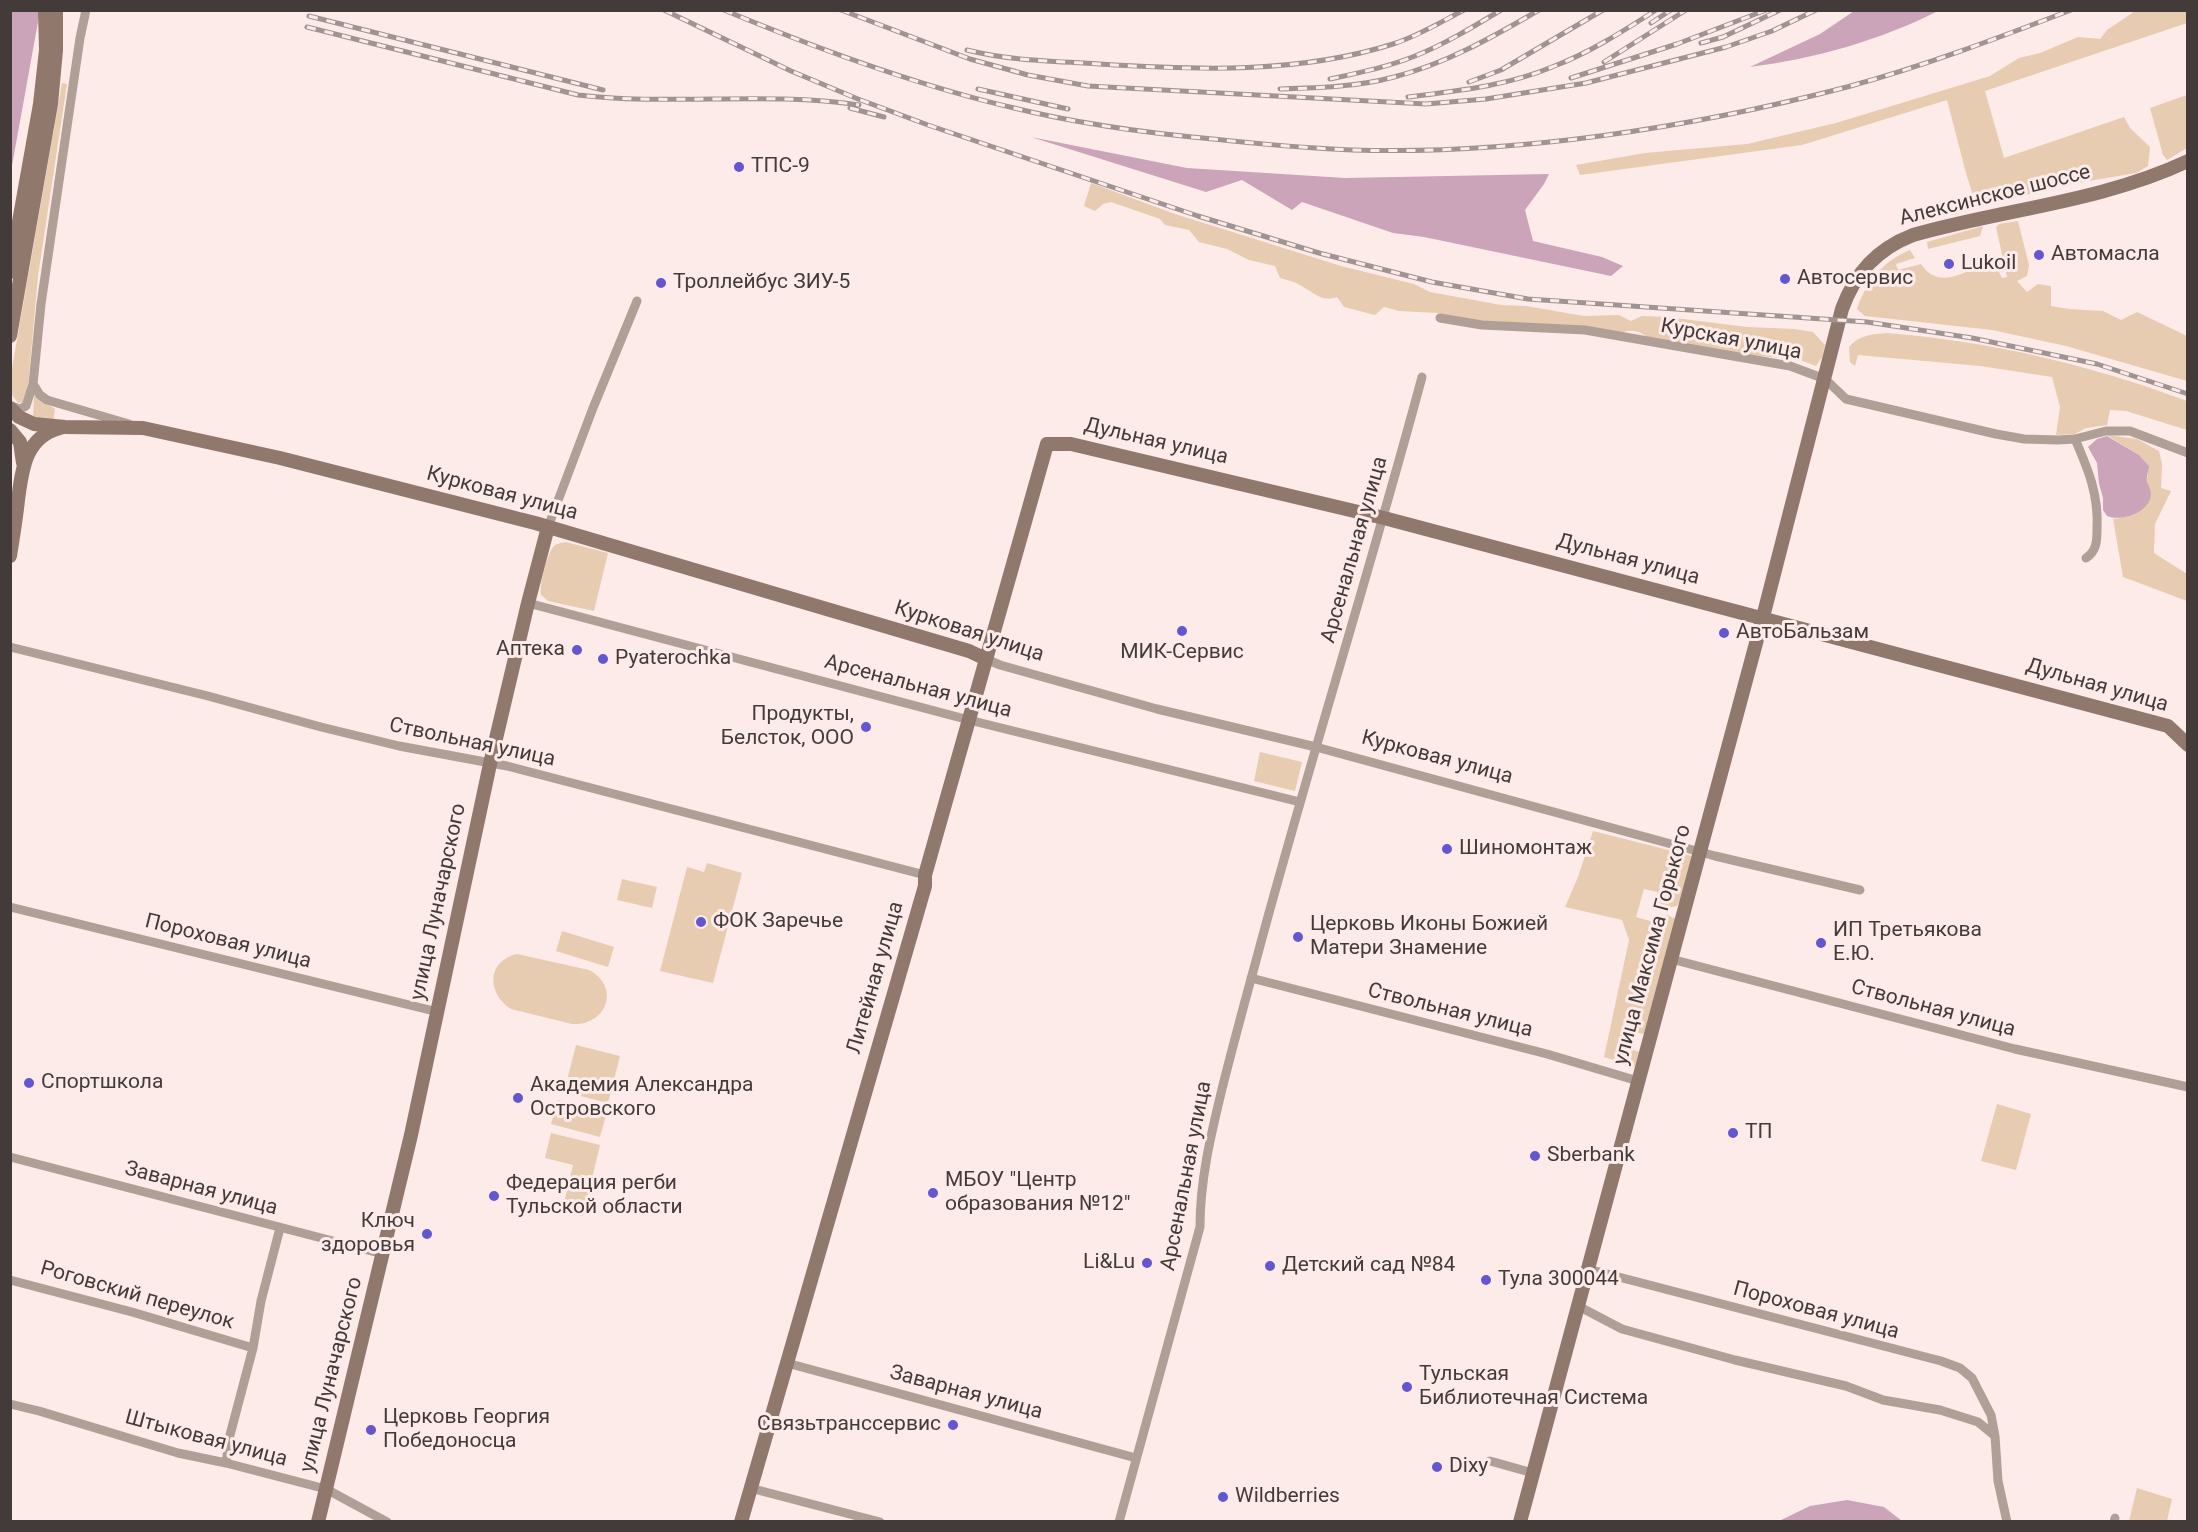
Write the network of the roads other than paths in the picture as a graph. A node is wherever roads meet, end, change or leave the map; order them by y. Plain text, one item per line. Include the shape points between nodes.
1 (45, 10) edge
2 (56, 10) edge
3 (86, 10) edge
4 (45, 104) junction
5 (2187, 161) edge
6 (10, 272) edge
7 (637, 301) dead end
8 (1440, 318) dead end
9 (10, 336) edge
10 (1422, 377) dead end
11 (1825, 380) junction
12 (33, 384) junction
13 (10, 407) edge
14 (65, 427) junction
15 (143, 428) junction
16 (10, 430) edge
17 (2075, 439) junction
18 (1047, 444) joint
19 (2187, 453) edge
20 (23, 464) junction
21 (1384, 518) junction
22 (548, 527) junction
23 (10, 556) edge
24 (2086, 558) dead end
25 (528, 603) junction
26 (1763, 617) junction
27 (10, 647) edge
28 (986, 659) junction
29 (969, 720) junction
30 (2187, 745) edge
31 (1316, 747) junction
32 (490, 764) junction
33 (1300, 802) junction
34 (1700, 852) junction
35 (926, 874) junction
36 (1860, 890) dead end
37 (10, 907) edge
38 (1671, 958) junction
39 (1251, 978) junction
40 (438, 1012) junction
41 (1638, 1081) junction
42 (2187, 1087) edge
43 (10, 1157) edge
44 (280, 1228) junction
45 (383, 1254) junction
46 (1587, 1269) junction
47 (10, 1280) edge
48 (1578, 1305) junction
49 (253, 1348) junction
50 (787, 1363) junction
51 (10, 1404) edge
52 (1995, 1436) junction
53 (1136, 1458) junction
54 (1490, 1461) dead end
55 (226, 1463) junction
56 (1533, 1473) junction
57 (750, 1488) junction
58 (326, 1489) junction
59 (318, 1521) edge
60 (387, 1521) edge
61 (741, 1521) edge
62 (880, 1521) edge
63 (1119, 1521) edge
64 (1520, 1521) edge
65 (2007, 1521) edge

1 - 4 main road
2 - 4 main road via 56,50
3 - 12 street via 42,295
4 - 6 main road
4 - 9 main road
5 - 11 main road, Алексинское шоссе via 2117,188 1934,229 1885,248 1850,288
7 - 22 street, улица Луначарского
8 - 11 street, Курская улица via 1585,330 1790,366
10 - 21 street, Арсенальная улица
11 - 17 street, Курская улица via 1846,399 1996,434 2025,439
11 - 26 main road, улица Максима Горького
12 - 13 street via 26,406
12 - 15 street via 47,400
13 - 14 main road, Курковая улица via 27,422
14 - 15 main road, Курковая улица
14 - 20 main road via 39,438
15 - 22 main road, Курковая улица via 280,458
16 - 20 main road via 20,442
17 - 19 street, Курская улица via 2106,431 2130,431
17 - 24 street via 2094,484 2098,509 2094,550
18 - 21 main road, Дульная улица via 1071,444
18 - 28 main road, Литейная улица
20 - 23 main road
21 - 26 main road, Дульная улица
21 - 31 street, Арсенальная улица
22 - 25 main road, улица Луначарского
22 - 28 main road, Курковая улица
25 - 29 street, Арсенальная улица
25 - 32 main road, улица Луначарского
26 - 30 main road, Дульная улица via 2168,726
26 - 34 main road, улица Максима Горького
27 - 32 street, Ствольная улица via 321,728
28 - 29 main road, Литейная улица
28 - 31 street, Курковая улица via 1157,709
29 - 33 street, Арсенальная улица
29 - 35 main road, Литейная улица
31 - 33 street, Арсенальная улица
31 - 34 street, Курковая улица
32 - 35 street, Ствольная улица
32 - 40 main road, улица Луначарского
33 - 39 street, Арсенальная улица
34 - 36 street, Курковая улица
34 - 38 main road, улица Максима Горького
35 - 50 main road, Литейная улица
37 - 40 street, Пороховая улица
38 - 41 main road, улица Максима Горького
38 - 42 street, Ствольная улица via 2015,1049
39 - 41 street, Ствольная улица
39 - 53 street, Арсенальная улица via 1206,1154 1200,1227
40 - 45 main road, улица Луначарского
41 - 46 main road, улица Максима Горького
43 - 44 street, Заварная улица
44 - 45 street, Заварная улица
44 - 49 street, Роговский переулок
45 - 58 main road, улица Луначарского
46 - 48 main road, улица Максима Горького
46 - 52 street, Пороховая улица via 1960,1368 1982,1394
47 - 49 street, Роговский переулок
48 - 52 street via 1622,1329 1846,1386 1883,1400 1940,1410 1978,1422
48 - 56 main road, улица Максима Горького
49 - 55 street, Роговский переулок
50 - 53 street, Заварная улица
50 - 57 main road, Литейная улица
51 - 55 street, Штыковая улица via 178,1453
52 - 65 street, Пороховая улица via 1995,1466
53 - 63 street, Арсенальная улица
54 - 56 street
55 - 58 street, Штыковая улица
56 - 64 main road, улица Максима Горького
57 - 61 main road, Литейная улица
57 - 62 street
58 - 59 main road, улица Луначарского
58 - 60 street, Штыковая улица

